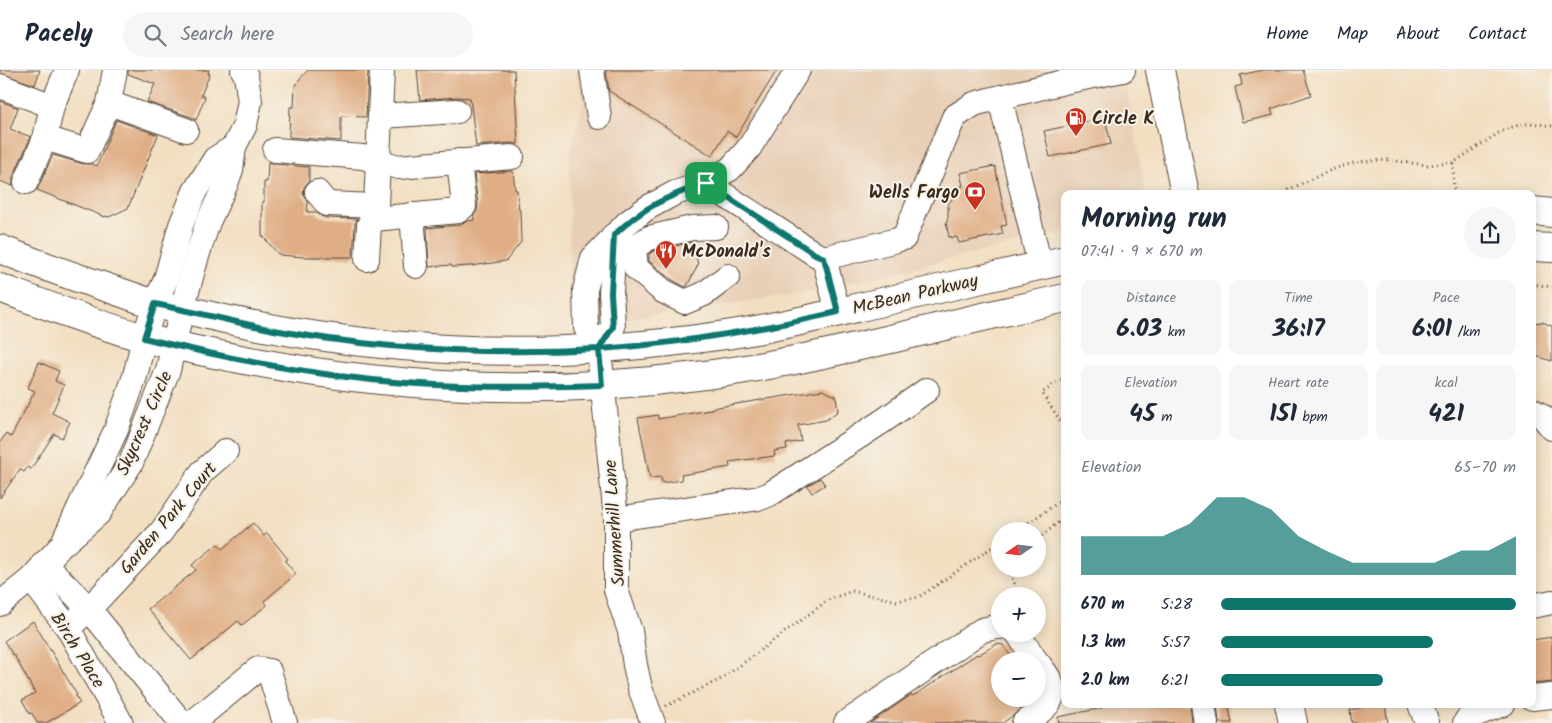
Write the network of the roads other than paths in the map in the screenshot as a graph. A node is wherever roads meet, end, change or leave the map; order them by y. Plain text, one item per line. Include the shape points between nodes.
1 (67, 70) edge
2 (382, 70) edge
3 (592, 70) edge
4 (798, 70) edge
5 (1123, 70) edge
6 (1160, 70) edge
7 (109, 72) edge
8 (251, 72) edge
9 (0, 86) edge
10 (1000, 98) junction
11 (109, 103) junction
12 (52, 106) junction
13 (457, 112) dead end
14 (381, 116) junction
15 (599, 117) dead end
16 (186, 130) dead end
17 (45, 138) junction
18 (234, 146) junction
19 (275, 150) dead end
20 (512, 157) dead end
21 (460, 161) junction
22 (379, 162) junction
23 (26, 182) dead end
24 (706, 183) junction
25 (1184, 190) edge
26 (317, 192) dead end
27 (1536, 211) edge
28 (375, 212) junction
29 (1552, 213) edge
30 (412, 215) junction
31 (716, 227) dead end
32 (1536, 247) edge
33 (0, 248) edge
34 (1552, 248) edge
35 (824, 258) junction
36 (367, 259) dead end
37 (1052, 263) edge
38 (416, 266) dead end
39 (728, 276) dead end
40 (0, 288) edge
41 (1061, 299) edge
42 (155, 304) junction
43 (182, 309) junction
44 (838, 312) junction
45 (144, 338) junction
46 (175, 346) junction
47 (599, 349) junction
48 (602, 385) junction
49 (927, 390) dead end
50 (1536, 413) edge
51 (1552, 428) edge
52 (226, 451) dead end
53 (616, 519) junction
54 (61, 546) junction
55 (38, 571) junction
56 (1552, 602) edge
57 (0, 604) edge
58 (1536, 605) edge
59 (90, 609) junction
60 (68, 628) junction
61 (991, 628) edge
62 (1046, 676) edge
63 (1552, 696) edge
64 (1536, 698) edge
65 (1203, 708) edge
66 (1290, 708) edge
67 (1421, 708) edge
68 (1493, 708) edge
69 (652, 718) edge
70 (121, 723) edge
71 (180, 723) edge
72 (192, 723) edge
73 (285, 723) edge
74 (846, 723) edge
75 (1024, 723) edge
76 (1206, 723) edge
77 (1293, 723) edge
78 (1427, 723) edge
79 (1465, 723) edge

1 - 12 street
2 - 14 street
3 - 15 street
4 - 24 street via 749,148 730,169
5 - 10 street
6 - 25 main road
7 - 11 street
8 - 18 street via 245,125
9 - 12 street
10 - 35 street via 974,104 954,116 904,238
10 - 37 street
11 - 16 street
11 - 17 street via 87,150
12 - 17 street
13 - 14 street
14 - 22 street
17 - 23 street
18 - 42 street, Skycrest Circle via 215,159 195,191
18 - 43 street, Skycrest Circle via 231,170 205,230
19 - 22 street via 363,157
20 - 21 street
21 - 22 street via 399,167
21 - 30 street via 464,206 458,211
22 - 28 street
24 - 35 street
24 - 47 street via 675,193 648,208 614,235 613,327
26 - 28 street via 327,204
27 - 29 main road
28 - 30 street
28 - 36 street via 369,225
30 - 38 street
31 - 39 street via 692,228 649,238 634,247 636,268 662,291 685,302 704,294
32 - 34 main road
33 - 42 main road, McBean Parkway
35 - 44 street
37 - 44 main road, McBean Parkway
40 - 45 main road
41 - 48 main road via 793,360 698,376
42 - 43 main road, McBean Parkway
42 - 45 street, Skycrest Circle
43 - 46 street, Skycrest Circle
43 - 47 main road, McBean Parkway via 275,330 377,345 530,352
44 - 47 main road, McBean Parkway via 721,336
45 - 46 main road
45 - 54 street, Skycrest Circle via 116,430
46 - 48 main road via 268,365 379,381 491,387
46 - 54 street, Skycrest Circle via 131,463 98,514
47 - 48 street, Summerhill Lane
48 - 53 street, Summerhill Lane
49 - 53 street via 770,494
50 - 51 street
52 - 59 street, Garden Park Court via 202,472 162,531
53 - 69 street, Summerhill Lane via 616,590 630,631 640,688
54 - 55 street, Skycrest Circle
55 - 57 street, Skycrest Circle
55 - 59 street
55 - 60 street, Birch Place
56 - 58 street
59 - 60 street, Garden Park Court
59 - 71 street
60 - 70 street, Birch Place
61 - 74 street via 982,630
62 - 75 street via 1053,696 1047,707
63 - 64 street
65 - 76 street
66 - 77 main road
67 - 78 street
68 - 79 street via 1469,717
72 - 73 street via 258,669 269,671

